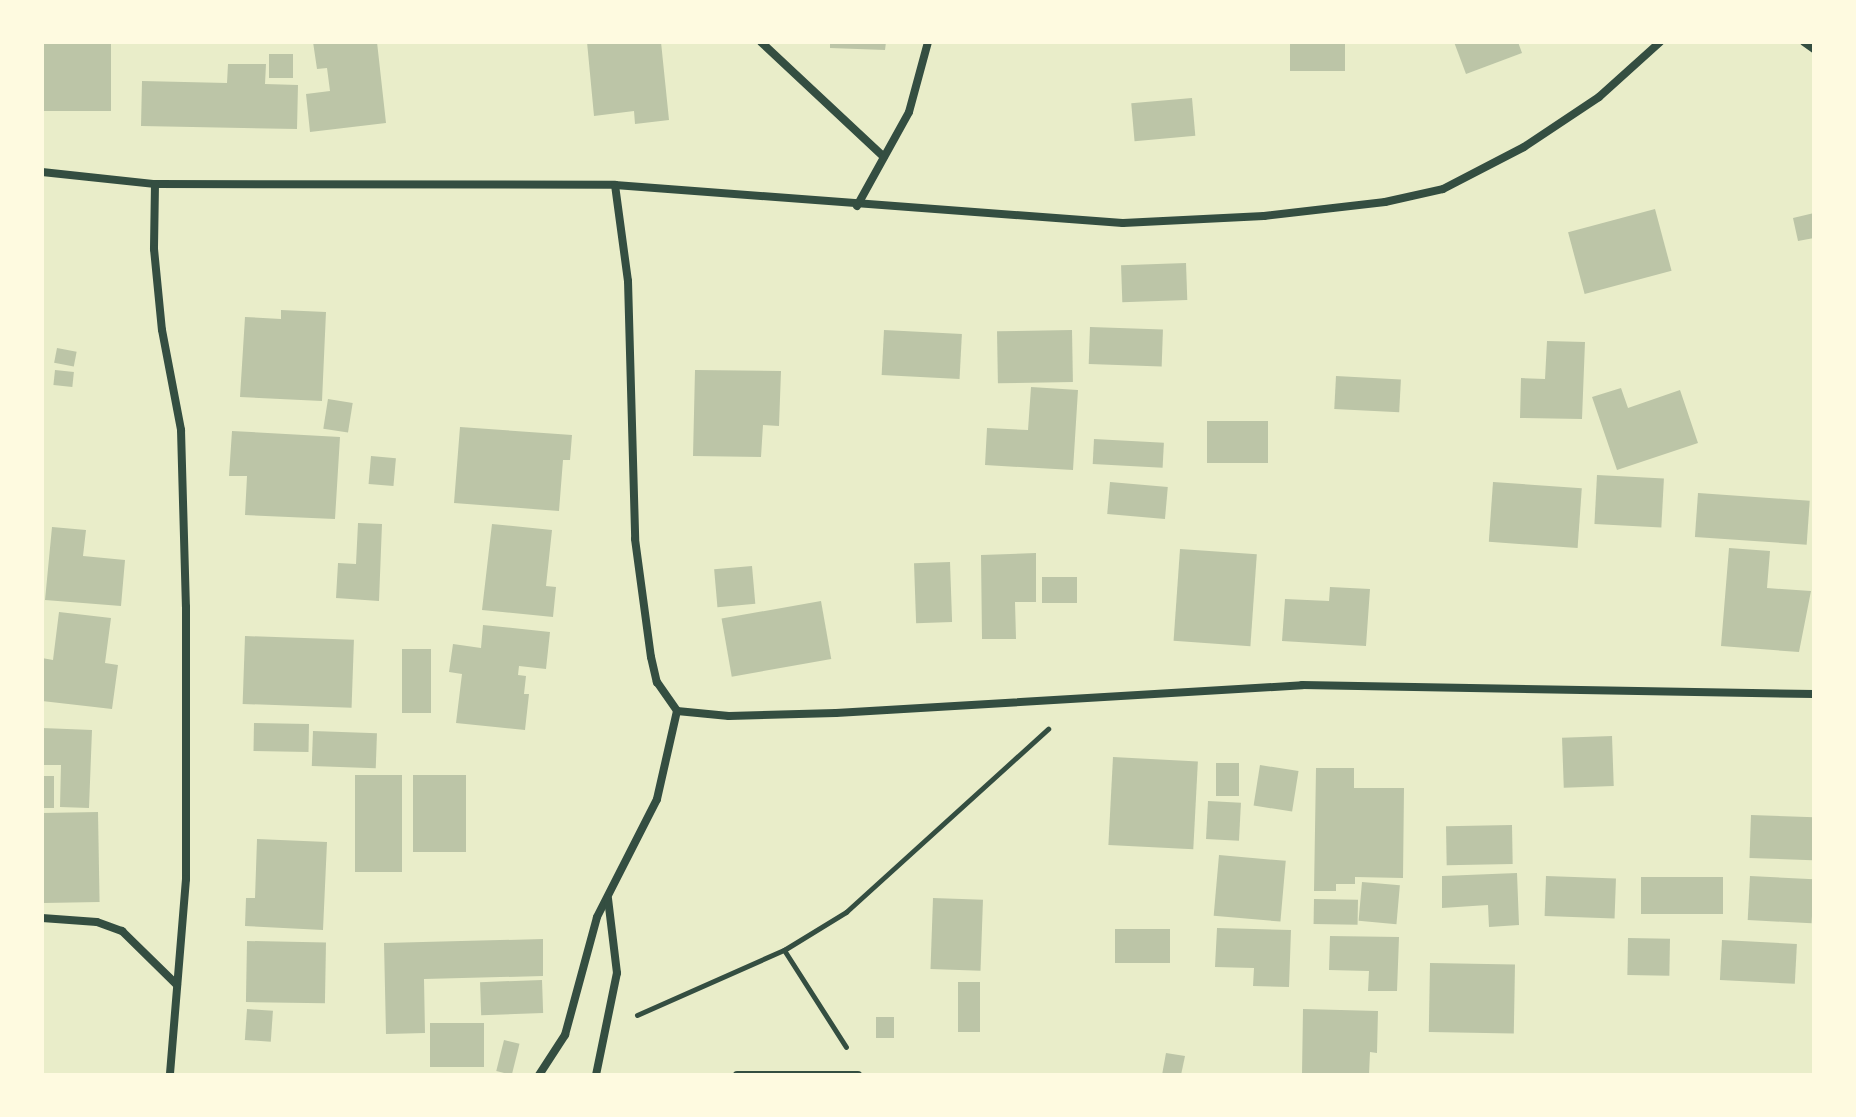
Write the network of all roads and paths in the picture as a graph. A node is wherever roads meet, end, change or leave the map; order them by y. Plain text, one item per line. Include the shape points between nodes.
1 (761, 42) edge
2 (928, 42) edge
3 (1660, 42) edge
4 (1804, 42) edge
5 (1814, 49) edge
6 (884, 157) junction
7 (42, 172) edge
8 (155, 184) junction
9 (615, 185) junction
10 (857, 206) junction
11 (1814, 694) edge
12 (1080, 697) junction
13 (677, 711) junction
14 (608, 898) junction
15 (42, 918) edge
16 (784, 950) junction
17 (177, 986) junction
18 (607, 1030) junction
19 (849, 1050) dead end
20 (170, 1075) edge
21 (539, 1075) edge
22 (596, 1075) edge
23 (737, 1075) edge
24 (858, 1075) edge

1 - 6 street
2 - 6 street via 909,112
3 - 10 street via 1599,97 1524,147 1443,189 1385,202 1264,216 1123,223
4 - 5 street
6 - 10 street
7 - 8 street
8 - 9 street
8 - 17 street via 154,249 182,459 186,879
9 - 10 street
9 - 13 street via 628,281 635,539 657,682
11 - 12 street via 1302,685
12 - 13 street via 836,713 729,716
12 - 16 path via 995,781 846,912
13 - 14 street via 657,799
14 - 18 street via 617,973
14 - 21 street via 588,940 565,1035
15 - 17 street via 97,922 122,931
16 - 18 path
16 - 19 path
17 - 20 street
18 - 22 street
23 - 24 street

